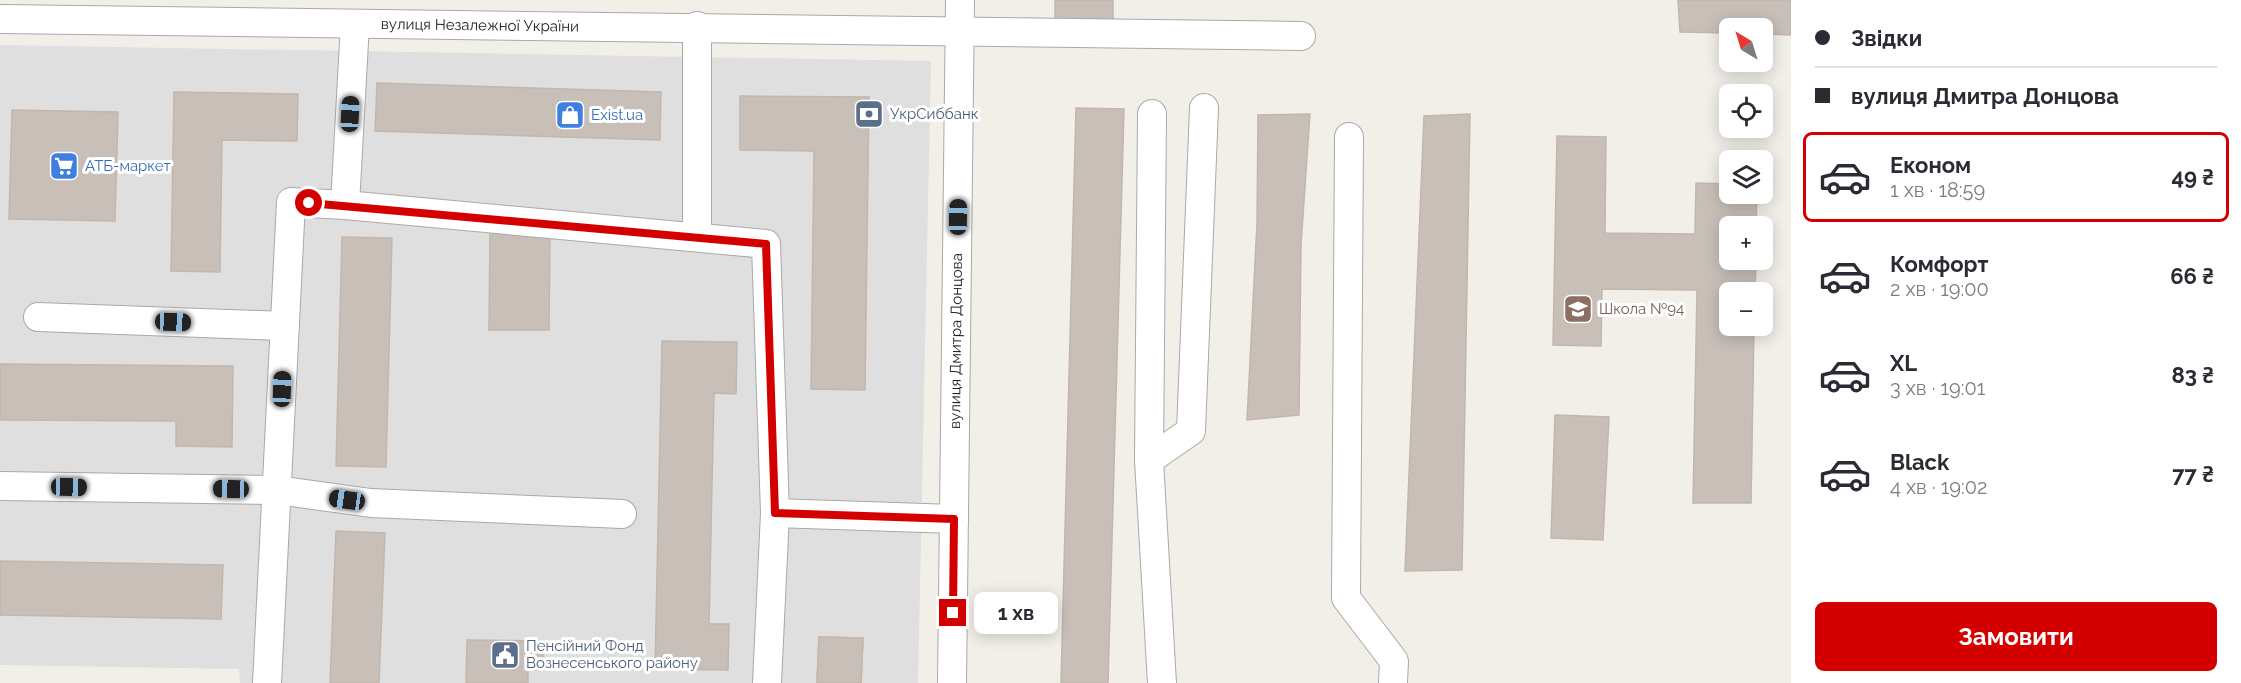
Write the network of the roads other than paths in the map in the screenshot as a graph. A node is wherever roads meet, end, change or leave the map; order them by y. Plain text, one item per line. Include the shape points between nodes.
1 (960, 0) edge
2 (0, 19) edge
3 (355, 24) junction
4 (698, 26) junction
5 (960, 31) junction
6 (1301, 36) dead end
7 (1204, 108) dead end
8 (1152, 114) dead end
9 (1349, 137) dead end
10 (345, 205) junction
11 (697, 237) junction
12 (38, 317) dead end
13 (285, 326) junction
14 (1149, 460) junction
15 (0, 486) edge
16 (277, 490) junction
17 (775, 513) junction
18 (622, 514) dead end
19 (954, 519) junction
20 (267, 683) edge
21 (767, 683) edge
22 (952, 683) edge
23 (1162, 683) edge
24 (1393, 683) edge

1 - 5 street, вулиця Дмитра Донцова
2 - 3 street, вулиця Незалежної України
3 - 4 street, вулиця Незалежної України
3 - 10 street
4 - 5 street, вулиця Незалежної України
4 - 11 street
5 - 6 street, вулиця Незалежної України
5 - 19 street, вулиця Дмитра Донцова
7 - 14 street via 1191,431
8 - 14 street
9 - 24 street via 1346,598 1394,661
10 - 11 street
10 - 13 street via 291,202
11 - 17 street via 766,244
12 - 13 street
13 - 16 street
14 - 23 street
15 - 16 street
16 - 18 street via 371,503
16 - 20 street
17 - 19 street
17 - 21 street
19 - 22 street, вулиця Дмитра Донцова

